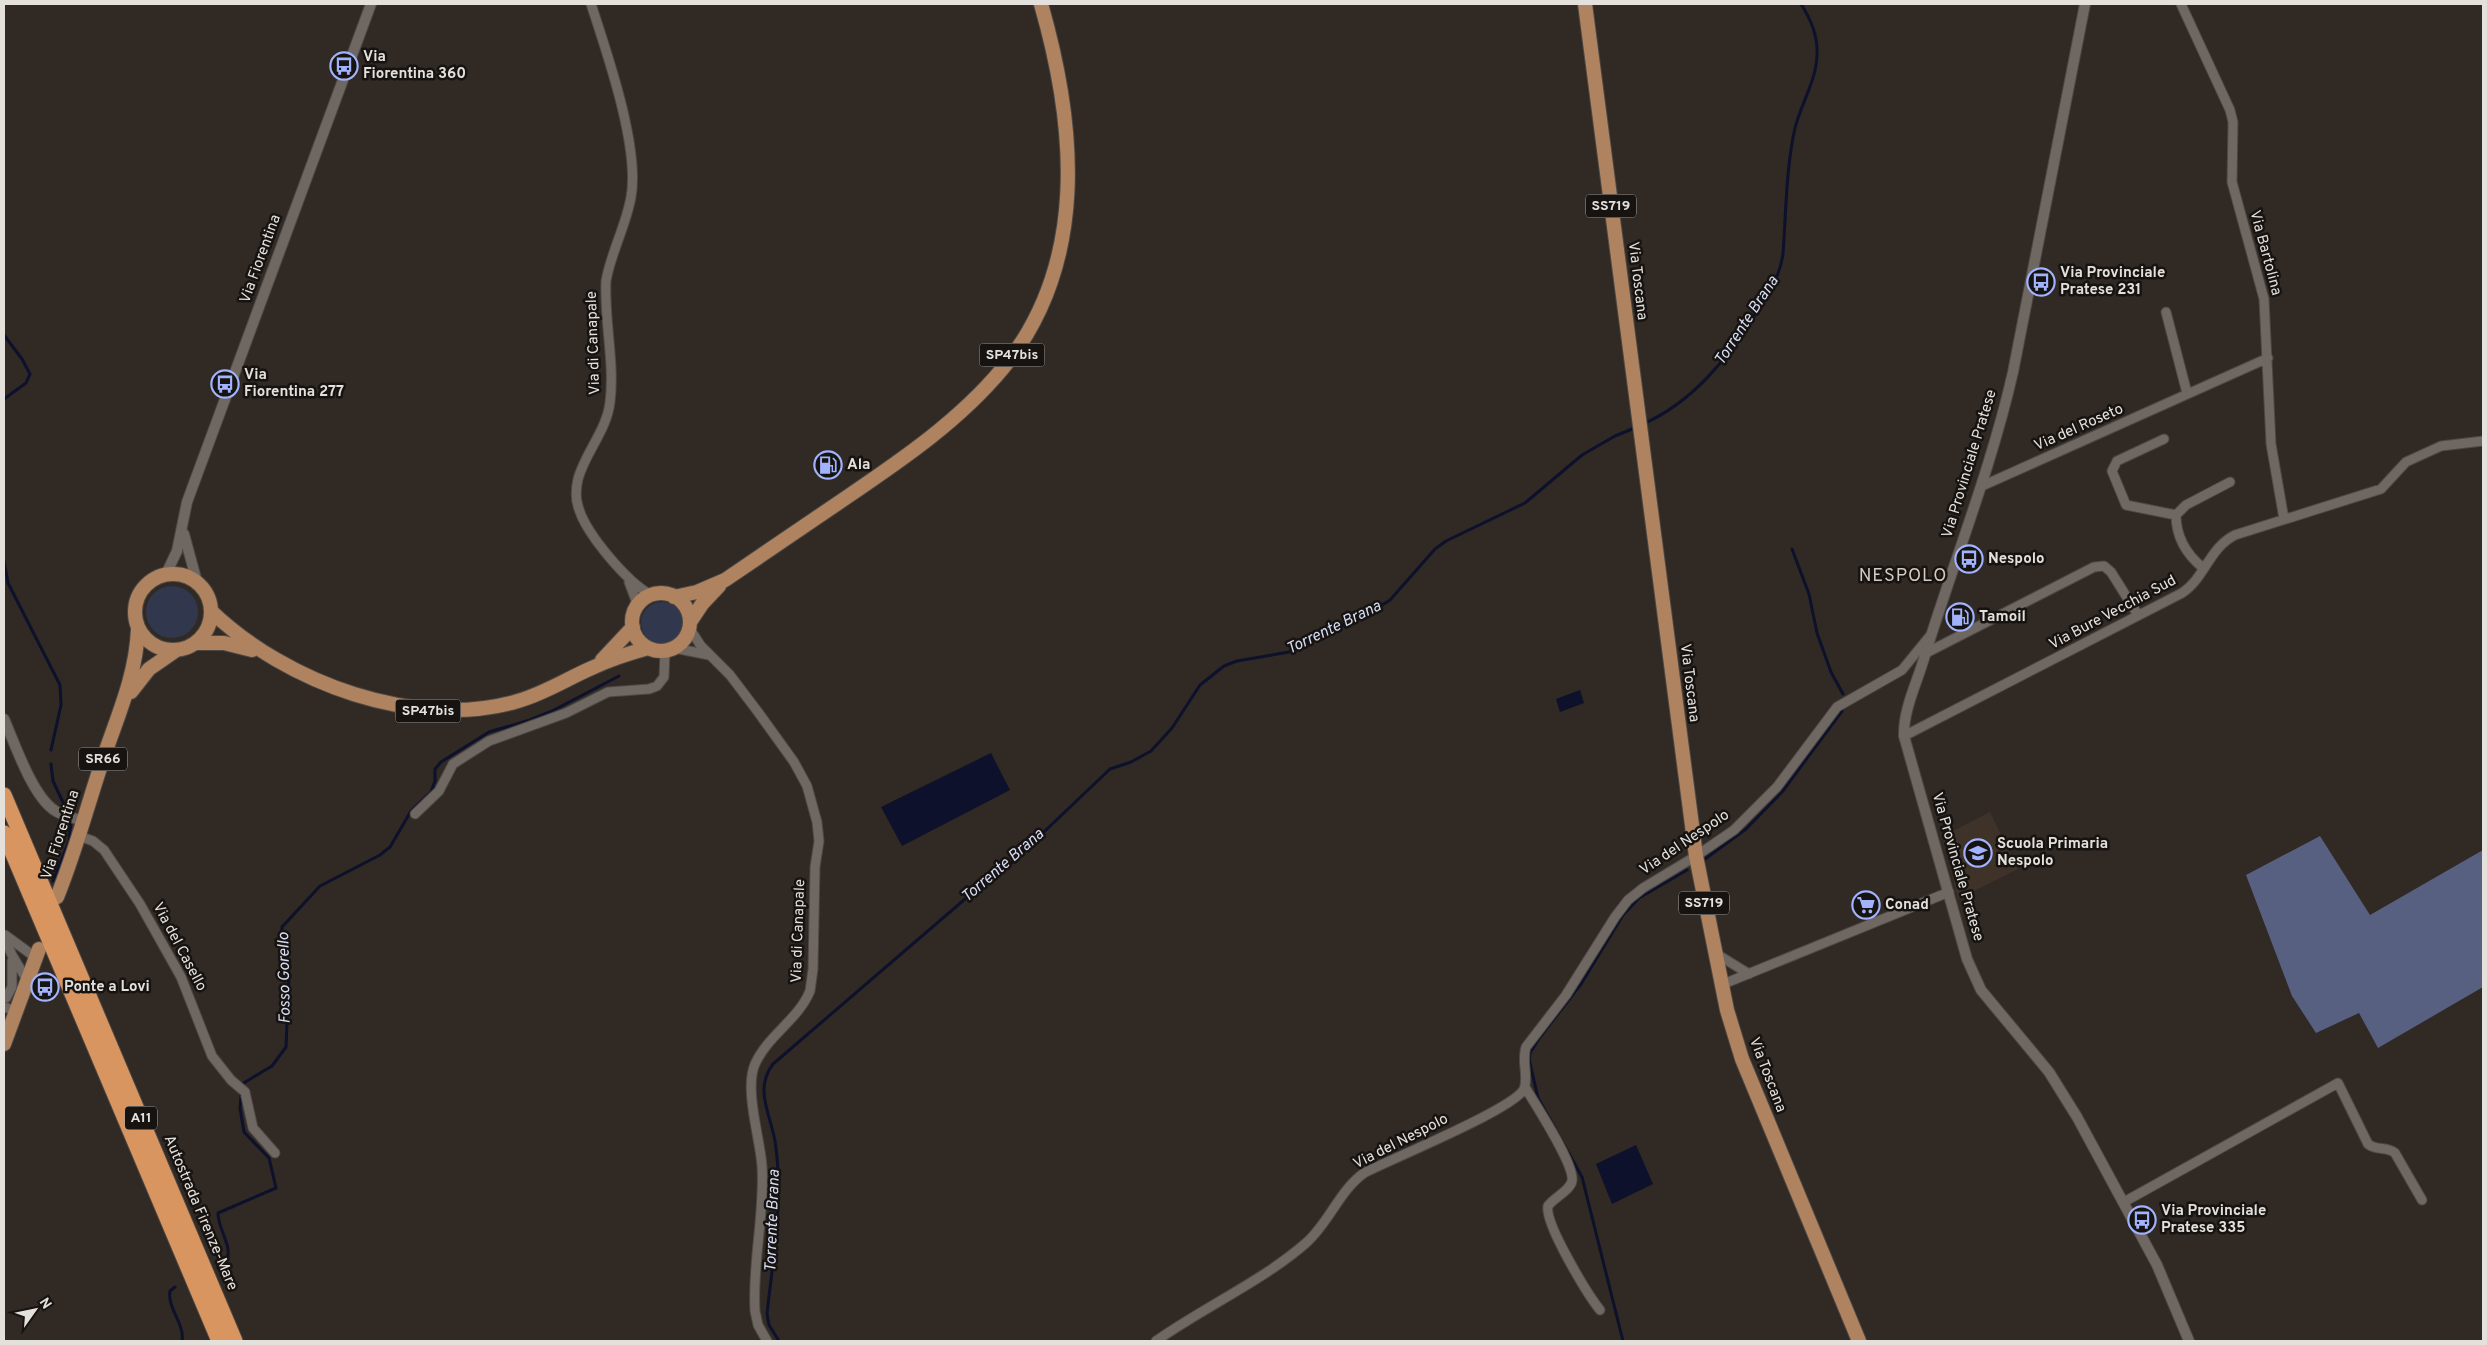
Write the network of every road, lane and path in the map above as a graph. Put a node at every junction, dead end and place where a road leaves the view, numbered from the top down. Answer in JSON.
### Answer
{"nodes":[{"id":1,"x":370,"y":4,"type":"edge"},
{"id":2,"x":591,"y":4,"type":"edge"},
{"id":3,"x":1041,"y":4,"type":"edge"},
{"id":4,"x":1585,"y":4,"type":"edge"},
{"id":5,"x":2085,"y":4,"type":"edge"},
{"id":6,"x":2181,"y":4,"type":"edge"},
{"id":7,"x":2166,"y":312,"type":"dead end"},
{"id":8,"x":2268,"y":358,"type":"junction"},
{"id":9,"x":2186,"y":393,"type":"junction"},
{"id":10,"x":2164,"y":439,"type":"dead end"},
{"id":11,"x":2483,"y":441,"type":"edge"},
{"id":12,"x":2230,"y":482,"type":"dead end"},
{"id":13,"x":1982,"y":486,"type":"junction"},
{"id":14,"x":2176,"y":515,"type":"junction"},
{"id":15,"x":2284,"y":519,"type":"junction"},
{"id":16,"x":182,"y":525,"type":"junction"},
{"id":17,"x":2203,"y":568,"type":"junction"},
{"id":18,"x":166,"y":574,"type":"junction"},
{"id":19,"x":628,"y":579,"type":"junction"},
{"id":20,"x":725,"y":580,"type":"junction"},
{"id":21,"x":197,"y":582,"type":"junction"},
{"id":22,"x":652,"y":596,"type":"junction"},
{"id":23,"x":674,"y":597,"type":"junction"},
{"id":24,"x":638,"y":606,"type":"junction"},
{"id":25,"x":211,"y":612,"type":"junction"},
{"id":26,"x":2138,"y":615,"type":"junction"},
{"id":27,"x":690,"y":626,"type":"junction"},
{"id":28,"x":633,"y":627,"type":"junction"},
{"id":29,"x":138,"y":629,"type":"junction"},
{"id":30,"x":1931,"y":635,"type":"junction"},
{"id":31,"x":196,"y":643,"type":"junction"},
{"id":32,"x":648,"y":648,"type":"junction"},
{"id":33,"x":670,"y":650,"type":"junction"},
{"id":34,"x":175,"y":651,"type":"junction"},
{"id":35,"x":1926,"y":653,"type":"junction"},
{"id":36,"x":265,"y":654,"type":"junction"},
{"id":37,"x":709,"y":655,"type":"junction"},
{"id":38,"x":594,"y":667,"type":"junction"},
{"id":39,"x":126,"y":698,"type":"junction"},
{"id":40,"x":4,"y":719,"type":"edge"},
{"id":41,"x":1904,"y":736,"type":"junction"},
{"id":42,"x":4,"y":795,"type":"edge"},
{"id":43,"x":415,"y":814,"type":"dead end"},
{"id":44,"x":84,"y":820,"type":"junction"},
{"id":45,"x":4,"y":833,"type":"edge"},
{"id":46,"x":79,"y":836,"type":"junction"},
{"id":47,"x":1696,"y":856,"type":"junction"},
{"id":48,"x":1949,"y":892,"type":"junction"},
{"id":49,"x":57,"y":897,"type":"dead end"},
{"id":50,"x":4,"y":935,"type":"edge"},
{"id":51,"x":37,"y":953,"type":"joint"},
{"id":52,"x":1714,"y":953,"type":"junction"},
{"id":53,"x":12,"y":956,"type":"junction"},
{"id":54,"x":1749,"y":974,"type":"junction"},
{"id":55,"x":25,"y":984,"type":"junction"},
{"id":56,"x":1721,"y":985,"type":"junction"},
{"id":57,"x":5,"y":998,"type":"edge"},
{"id":58,"x":10,"y":1009,"type":"edge"},
{"id":59,"x":4,"y":1044,"type":"edge"},
{"id":60,"x":1525,"y":1087,"type":"junction"},
{"id":61,"x":275,"y":1153,"type":"dead end"},
{"id":62,"x":2422,"y":1200,"type":"dead end"},
{"id":63,"x":2124,"y":1202,"type":"junction"},
{"id":64,"x":1600,"y":1310,"type":"dead end"},
{"id":65,"x":219,"y":1341,"type":"edge"},
{"id":66,"x":235,"y":1341,"type":"edge"},
{"id":67,"x":767,"y":1341,"type":"edge"},
{"id":68,"x":1156,"y":1341,"type":"edge"},
{"id":69,"x":1859,"y":1341,"type":"edge"},
{"id":70,"x":2189,"y":1341,"type":"edge"}],
"edges":[{"from":1,"to":16,"type":"street","name":"Via Fiorentina"},
{"from":2,"to":19,"type":"street","name":"Via di Canapale"},
{"from":3,"to":20,"type":"main road","number":"SP47bis"},
{"from":4,"to":47,"type":"main road","name":"Via Toscana","number":"SS719"},
{"from":5,"to":13,"type":"street","name":"Via Provinciale Pratese"},
{"from":6,"to":8,"type":"street","name":"Via Bartolina"},
{"from":7,"to":9,"type":"street"},
{"from":8,"to":9,"type":"street","name":"Via del Roseto"},
{"from":8,"to":15,"type":"street","name":"Via Bartolina"},
{"from":9,"to":13,"type":"street","name":"Via del Roseto"},
{"from":10,"to":14,"type":"street"},
{"from":11,"to":15,"type":"street","name":"Via Bure Vecchia Sud"},
{"from":12,"to":14,"type":"street"},
{"from":13,"to":30,"type":"street","name":"Via Provinciale Pratese"},
{"from":14,"to":17,"type":"street"},
{"from":15,"to":17,"type":"street","name":"Via Bure Vecchia Sud"},
{"from":16,"to":18,"type":"street","name":"Via Fiorentina"},
{"from":16,"to":21,"type":"street","name":"Via Fiorentina"},
{"from":17,"to":26,"type":"street","name":"Via Bure Vecchia Sud"},
{"from":18,"to":21,"type":"main road"},
{"from":18,"to":29,"type":"main road"},
{"from":19,"to":22,"type":"street","name":"Via di Canapale"},
{"from":19,"to":24,"type":"street"},
{"from":20,"to":23,"type":"main road","number":"SP47bis"},
{"from":20,"to":27,"type":"main road","number":"SP47bis"},
{"from":21,"to":25,"type":"main road"},
{"from":22,"to":23,"type":"main road","number":"SP47bis"},
{"from":22,"to":24,"type":"main road"},
{"from":23,"to":27,"type":"main road"},
{"from":24,"to":28,"type":"main road","number":"SP47bis"},
{"from":25,"to":31,"type":"main road"},
{"from":25,"to":36,"type":"main road","number":"SP47bis"},
{"from":26,"to":35,"type":"street"},
{"from":26,"to":41,"type":"street","name":"Via Bure Vecchia Sud"},
{"from":27,"to":33,"type":"main road","number":"SP47bis"},
{"from":27,"to":37,"type":"street","name":"Via di Canapale"},
{"from":28,"to":32,"type":"main road"},
{"from":28,"to":38,"type":"main road","number":"SP47bis"},
{"from":29,"to":34,"type":"main road"},
{"from":29,"to":39,"type":"main road","name":"Via Fiorentina","number":"SR66"},
{"from":30,"to":35,"type":"street","name":"Via Provinciale Pratese"},
{"from":30,"to":47,"type":"street","name":"Via del Nespolo"},
{"from":31,"to":34,"type":"main road"},
{"from":31,"to":36,"type":"main road","number":"SP47bis"},
{"from":32,"to":33,"type":"main road","number":"SP47bis"},
{"from":32,"to":38,"type":"main road","number":"SP47bis"},
{"from":33,"to":37,"type":"street"},
{"from":33,"to":43,"type":"street"},
{"from":34,"to":39,"type":"main road","name":"Via Fiorentina","number":"SR66"},
{"from":35,"to":41,"type":"street","name":"Via Provinciale Pratese"},
{"from":36,"to":38,"type":"main road","number":"SP47bis"},
{"from":37,"to":67,"type":"street","name":"Via di Canapale"},
{"from":39,"to":44,"type":"main road","name":"Via Fiorentina","number":"SR66"},
{"from":40,"to":44,"type":"street"},
{"from":41,"to":48,"type":"street","name":"Via Provinciale Pratese"},
{"from":42,"to":66,"type":"highway","name":"Autostrada Firenze-Mare","number":"A11"},
{"from":44,"to":46,"type":"main road","name":"Via Fiorentina","number":"SR66"},
{"from":45,"to":65,"type":"highway","number":"A11"},
{"from":46,"to":49,"type":"main road","name":"Via Fiorentina","number":"SR66"},
{"from":46,"to":61,"type":"street","name":"Via del Casello"},
{"from":47,"to":52,"type":"main road","name":"Via Toscana","number":"SS719"},
{"from":47,"to":60,"type":"street","name":"Via del Nespolo"},
{"from":48,"to":54,"type":"street"},
{"from":48,"to":63,"type":"street","name":"Via Provinciale Pratese"},
{"from":50,"to":51,"type":"street"},
{"from":50,"to":53,"type":"street"},
{"from":51,"to":55,"type":"main road"},
{"from":52,"to":54,"type":"street"},
{"from":52,"to":56,"type":"main road","name":"Via Toscana","number":"SS719"},
{"from":53,"to":55,"type":"street"},
{"from":53,"to":57,"type":"street"},
{"from":54,"to":56,"type":"street"},
{"from":55,"to":57,"type":"street"},
{"from":55,"to":58,"type":"main road"},
{"from":56,"to":69,"type":"main road","name":"Via Toscana","number":"SS719"},
{"from":58,"to":59,"type":"main road"},
{"from":60,"to":64,"type":"street","name":"Via del Nespolo"},
{"from":60,"to":68,"type":"street","name":"Via del Nespolo"},
{"from":62,"to":63,"type":"street"},
{"from":63,"to":70,"type":"street","name":"Via Provinciale Pratese"}]}
